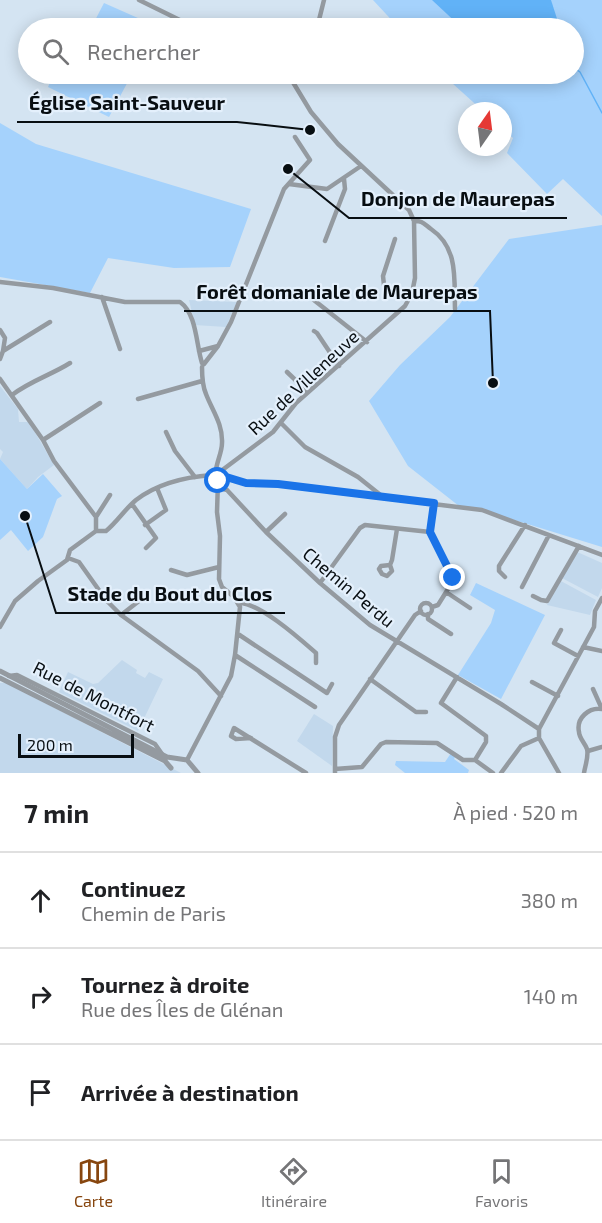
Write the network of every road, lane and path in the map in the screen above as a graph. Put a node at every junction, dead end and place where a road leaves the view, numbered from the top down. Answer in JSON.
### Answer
{"nodes":[{"id":1,"x":139,"y":0,"type":"edge"},
{"id":2,"x":324,"y":0,"type":"edge"},
{"id":3,"x":175,"y":18,"type":"edge"},
{"id":4,"x":320,"y":18,"type":"edge"},
{"id":5,"x":294,"y":84,"type":"edge"},
{"id":6,"x":295,"y":137,"type":"dead end"},
{"id":7,"x":361,"y":166,"type":"junction"},
{"id":8,"x":344,"y":179,"type":"junction"},
{"id":9,"x":289,"y":184,"type":"junction"},
{"id":10,"x":414,"y":221,"type":"junction"},
{"id":11,"x":395,"y":239,"type":"dead end"},
{"id":12,"x":325,"y":241,"type":"dead end"},
{"id":13,"x":0,"y":282,"type":"edge"},
{"id":14,"x":102,"y":297,"type":"junction"},
{"id":15,"x":310,"y":297,"type":"dead end"},
{"id":16,"x":410,"y":299,"type":"junction"},
{"id":17,"x":455,"y":309,"type":"dead end"},
{"id":18,"x":50,"y":322,"type":"dead end"},
{"id":19,"x":0,"y":330,"type":"edge"},
{"id":20,"x":314,"y":331,"type":"dead end"},
{"id":21,"x":367,"y":342,"type":"junction"},
{"id":22,"x":218,"y":346,"type":"junction"},
{"id":23,"x":120,"y":349,"type":"dead end"},
{"id":24,"x":3,"y":351,"type":"junction"},
{"id":25,"x":199,"y":351,"type":"junction"},
{"id":26,"x":0,"y":358,"type":"edge"},
{"id":27,"x":70,"y":363,"type":"dead end"},
{"id":28,"x":202,"y":365,"type":"junction"},
{"id":29,"x":339,"y":366,"type":"junction"},
{"id":30,"x":287,"y":372,"type":"dead end"},
{"id":31,"x":0,"y":379,"type":"edge"},
{"id":32,"x":202,"y":381,"type":"junction"},
{"id":33,"x":308,"y":392,"type":"junction"},
{"id":34,"x":12,"y":395,"type":"junction"},
{"id":35,"x":138,"y":399,"type":"dead end"},
{"id":36,"x":99,"y":403,"type":"dead end"},
{"id":37,"x":281,"y":423,"type":"junction"},
{"id":38,"x":166,"y":432,"type":"dead end"},
{"id":39,"x":43,"y":440,"type":"junction"},
{"id":40,"x":220,"y":472,"type":"junction"},
{"id":41,"x":212,"y":475,"type":"junction"},
{"id":42,"x":195,"y":477,"type":"junction"},
{"id":43,"x":218,"y":481,"type":"junction"},
{"id":44,"x":217,"y":487,"type":"junction"},
{"id":45,"x":157,"y":488,"type":"junction"},
{"id":46,"x":110,"y":495,"type":"dead end"},
{"id":47,"x":383,"y":497,"type":"junction"},
{"id":48,"x":434,"y":503,"type":"junction"},
{"id":49,"x":132,"y":504,"type":"junction"},
{"id":50,"x":285,"y":514,"type":"dead end"},
{"id":51,"x":96,"y":516,"type":"junction"},
{"id":52,"x":145,"y":525,"type":"junction"},
{"id":53,"x":525,"y":525,"type":"junction"},
{"id":54,"x":397,"y":529,"type":"junction"},
{"id":55,"x":96,"y":531,"type":"junction"},
{"id":56,"x":266,"y":532,"type":"junction"},
{"id":57,"x":430,"y":532,"type":"junction"},
{"id":58,"x":549,"y":535,"type":"junction"},
{"id":59,"x":579,"y":546,"type":"junction"},
{"id":60,"x":146,"y":548,"type":"dead end"},
{"id":61,"x":602,"y":555,"type":"edge"},
{"id":62,"x":68,"y":558,"type":"junction"},
{"id":63,"x":390,"y":565,"type":"dead end"},
{"id":64,"x":219,"y":567,"type":"junction"},
{"id":65,"x":171,"y":570,"type":"dead end"},
{"id":66,"x":505,"y":577,"type":"dead end"},
{"id":67,"x":320,"y":584,"type":"junction"},
{"id":68,"x":522,"y":587,"type":"dead end"},
{"id":69,"x":446,"y":592,"type":"junction"},
{"id":70,"x":148,"y":594,"type":"dead end"},
{"id":71,"x":533,"y":596,"type":"dead end"},
{"id":72,"x":602,"y":598,"type":"edge"},
{"id":73,"x":239,"y":603,"type":"junction"},
{"id":74,"x":432,"y":607,"type":"junction"},
{"id":75,"x":470,"y":608,"type":"dead end"},
{"id":76,"x":421,"y":611,"type":"junction"},
{"id":77,"x":428,"y":614,"type":"junction"},
{"id":78,"x":121,"y":615,"type":"junction"},
{"id":79,"x":0,"y":627,"type":"edge"},
{"id":80,"x":561,"y":630,"type":"dead end"},
{"id":81,"x":238,"y":634,"type":"junction"},
{"id":82,"x":451,"y":634,"type":"dead end"},
{"id":83,"x":396,"y":642,"type":"junction"},
{"id":84,"x":583,"y":647,"type":"junction"},
{"id":85,"x":602,"y":651,"type":"edge"},
{"id":86,"x":236,"y":655,"type":"junction"},
{"id":87,"x":579,"y":656,"type":"junction"},
{"id":88,"x":316,"y":663,"type":"dead end"},
{"id":89,"x":0,"y":671,"type":"edge"},
{"id":90,"x":457,"y":677,"type":"junction"},
{"id":91,"x":0,"y":678,"type":"edge"},
{"id":92,"x":370,"y":680,"type":"junction"},
{"id":93,"x":532,"y":682,"type":"dead end"},
{"id":94,"x":332,"y":684,"type":"dead end"},
{"id":95,"x":593,"y":688,"type":"dead end"},
{"id":96,"x":221,"y":696,"type":"junction"},
{"id":97,"x":558,"y":696,"type":"junction"},
{"id":98,"x":315,"y":707,"type":"dead end"},
{"id":99,"x":602,"y":709,"type":"edge"},
{"id":100,"x":426,"y":712,"type":"dead end"},
{"id":101,"x":539,"y":729,"type":"junction"},
{"id":102,"x":251,"y":738,"type":"dead end"},
{"id":103,"x":539,"y":738,"type":"junction"},
{"id":104,"x":602,"y":747,"type":"edge"},
{"id":105,"x":588,"y":751,"type":"junction"},
{"id":106,"x":177,"y":760,"type":"junction"},
{"id":107,"x":188,"y":760,"type":"junction"},
{"id":108,"x":475,"y":760,"type":"junction"},
{"id":109,"x":362,"y":767,"type":"junction"},
{"id":110,"x":171,"y":770,"type":"edge"},
{"id":111,"x":192,"y":770,"type":"edge"},
{"id":112,"x":335,"y":771,"type":"edge"},
{"id":113,"x":367,"y":772,"type":"edge"},
{"id":114,"x":198,"y":773,"type":"edge"},
{"id":115,"x":306,"y":773,"type":"edge"},
{"id":116,"x":493,"y":773,"type":"edge"},
{"id":117,"x":501,"y":773,"type":"edge"},
{"id":118,"x":559,"y":773,"type":"edge"},
{"id":119,"x":584,"y":773,"type":"edge"}],
"edges":[{"from":1,"to":3,"type":"street"},
{"from":2,"to":4,"type":"street"},
{"from":5,"to":7,"type":"street"},
{"from":6,"to":9,"type":"street"},
{"from":7,"to":8,"type":"street"},
{"from":7,"to":10,"type":"street"},
{"from":8,"to":9,"type":"street"},
{"from":8,"to":12,"type":"street"},
{"from":9,"to":22,"type":"street"},
{"from":10,"to":16,"type":"street"},
{"from":10,"to":17,"type":"street"},
{"from":11,"to":16,"type":"street"},
{"from":13,"to":14,"type":"street"},
{"from":14,"to":23,"type":"street"},
{"from":14,"to":25,"type":"street"},
{"from":15,"to":21,"type":"street"},
{"from":16,"to":21,"type":"street","name":"Rue de Villeneuve"},
{"from":18,"to":24,"type":"street"},
{"from":19,"to":24,"type":"street"},
{"from":20,"to":29,"type":"street"},
{"from":21,"to":29,"type":"street","name":"Rue de Villeneuve"},
{"from":22,"to":25,"type":"street"},
{"from":22,"to":28,"type":"street"},
{"from":24,"to":26,"type":"street"},
{"from":25,"to":28,"type":"street"},
{"from":27,"to":34,"type":"street"},
{"from":28,"to":32,"type":"street"},
{"from":29,"to":33,"type":"street","name":"Rue de Villeneuve"},
{"from":30,"to":33,"type":"street"},
{"from":31,"to":34,"type":"street"},
{"from":32,"to":35,"type":"street"},
{"from":32,"to":40,"type":"street"},
{"from":33,"to":37,"type":"street","name":"Rue de Villeneuve"},
{"from":34,"to":39,"type":"street"},
{"from":36,"to":39,"type":"street"},
{"from":37,"to":40,"type":"street","name":"Rue de Villeneuve"},
{"from":37,"to":47,"type":"street"},
{"from":38,"to":42,"type":"street"},
{"from":39,"to":51,"type":"street"},
{"from":40,"to":41,"type":"street"},
{"from":40,"to":43,"type":"street"},
{"from":40,"to":47,"type":"street"},
{"from":41,"to":42,"type":"street"},
{"from":41,"to":43,"type":"street"},
{"from":42,"to":45,"type":"street"},
{"from":43,"to":44,"type":"street"},
{"from":44,"to":56,"type":"street","name":"Chemin Perdu"},
{"from":44,"to":64,"type":"street"},
{"from":45,"to":49,"type":"street"},
{"from":45,"to":52,"type":"street"},
{"from":46,"to":51,"type":"street"},
{"from":47,"to":48,"type":"street"},
{"from":48,"to":53,"type":"street"},
{"from":48,"to":57,"type":"street"},
{"from":49,"to":52,"type":"street"},
{"from":49,"to":55,"type":"street"},
{"from":50,"to":56,"type":"street"},
{"from":51,"to":55,"type":"street"},
{"from":52,"to":60,"type":"street"},
{"from":53,"to":58,"type":"street"},
{"from":53,"to":66,"type":"street"},
{"from":54,"to":57,"type":"street"},
{"from":54,"to":63,"type":"street"},
{"from":54,"to":67,"type":"street"},
{"from":55,"to":62,"type":"street"},
{"from":56,"to":67,"type":"street","name":"Chemin Perdu"},
{"from":57,"to":69,"type":"street"},
{"from":58,"to":59,"type":"street"},
{"from":58,"to":68,"type":"street"},
{"from":59,"to":61,"type":"street"},
{"from":59,"to":71,"type":"street"},
{"from":62,"to":78,"type":"street"},
{"from":62,"to":79,"type":"street"},
{"from":64,"to":65,"type":"street"},
{"from":64,"to":73,"type":"street"},
{"from":67,"to":83,"type":"street","name":"Chemin Perdu"},
{"from":69,"to":74,"type":"street"},
{"from":69,"to":75,"type":"street"},
{"from":70,"to":78,"type":"street"},
{"from":72,"to":84,"type":"street"},
{"from":73,"to":81,"type":"street"},
{"from":73,"to":88,"type":"street"},
{"from":74,"to":76,"type":"street"},
{"from":74,"to":77,"type":"street"},
{"from":76,"to":77,"type":"street"},
{"from":76,"to":83,"type":"street"},
{"from":77,"to":82,"type":"street"},
{"from":78,"to":96,"type":"street"},
{"from":80,"to":87,"type":"street"},
{"from":81,"to":86,"type":"street"},
{"from":81,"to":94,"type":"street"},
{"from":83,"to":90,"type":"street","name":"Chemin Perdu"},
{"from":83,"to":92,"type":"street"},
{"from":84,"to":85,"type":"street"},
{"from":84,"to":87,"type":"street"},
{"from":86,"to":96,"type":"street"},
{"from":86,"to":98,"type":"street"},
{"from":87,"to":97,"type":"street"},
{"from":89,"to":106,"type":"street","name":"Rue de Montfort"},
{"from":90,"to":101,"type":"street","name":"Chemin Perdu"},
{"from":90,"to":108,"type":"street"},
{"from":91,"to":110,"type":"street","name":"Rue de Montfort"},
{"from":92,"to":100,"type":"street"},
{"from":92,"to":112,"type":"street"},
{"from":93,"to":97,"type":"street"},
{"from":95,"to":99,"type":"street"},
{"from":96,"to":107,"type":"street"},
{"from":97,"to":101,"type":"street"},
{"from":99,"to":105,"type":"street"},
{"from":101,"to":103,"type":"street"},
{"from":102,"to":115,"type":"street"},
{"from":103,"to":117,"type":"street"},
{"from":103,"to":118,"type":"street"},
{"from":104,"to":105,"type":"street"},
{"from":105,"to":119,"type":"street"},
{"from":106,"to":107,"type":"street"},
{"from":106,"to":110,"type":"street"},
{"from":107,"to":111,"type":"street"},
{"from":108,"to":109,"type":"street"},
{"from":108,"to":116,"type":"street"},
{"from":109,"to":112,"type":"street"},
{"from":109,"to":113,"type":"street"},
{"from":111,"to":114,"type":"street"}]}
